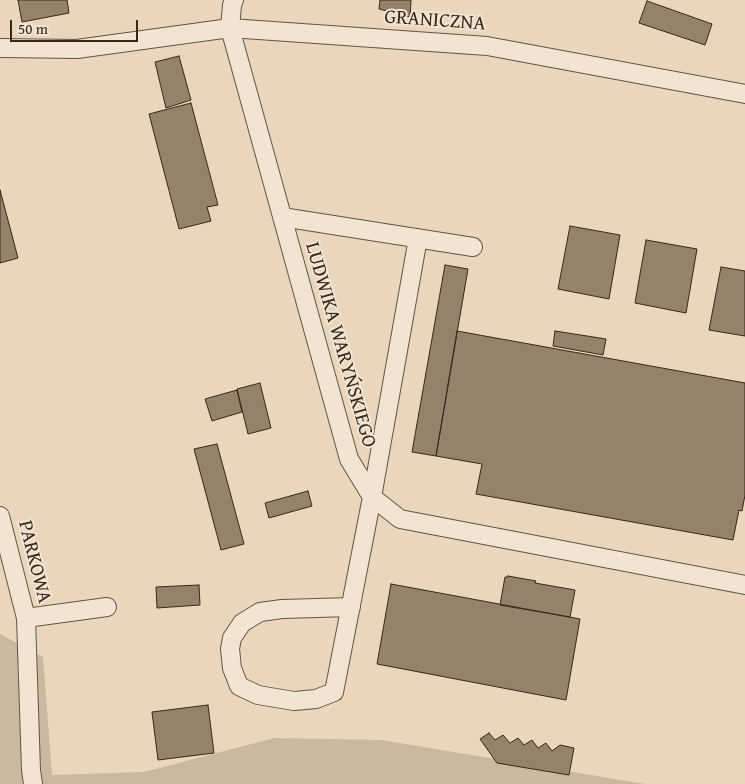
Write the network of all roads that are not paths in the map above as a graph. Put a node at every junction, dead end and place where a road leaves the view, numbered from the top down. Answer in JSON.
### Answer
{"nodes":[{"id":1,"x":234,"y":0,"type":"edge"},
{"id":2,"x":230,"y":28,"type":"junction"},
{"id":3,"x":0,"y":48,"type":"edge"},
{"id":4,"x":745,"y":94,"type":"edge"},
{"id":5,"x":282,"y":217,"type":"junction"},
{"id":6,"x":418,"y":238,"type":"junction"},
{"id":7,"x":473,"y":247,"type":"dead end"},
{"id":8,"x":372,"y":497,"type":"junction"},
{"id":9,"x":0,"y":516,"type":"edge"},
{"id":10,"x":2,"y":537,"type":"edge"},
{"id":11,"x":745,"y":585,"type":"edge"},
{"id":12,"x":107,"y":607,"type":"dead end"},
{"id":13,"x":351,"y":607,"type":"junction"},
{"id":14,"x":26,"y":618,"type":"junction"},
{"id":15,"x":33,"y":784,"type":"edge"}],
"edges":[{"from":1,"to":2,"type":"street","name":"LUDWIKA WARYŃSKIEGO"},
{"from":2,"to":3,"type":"street","name":"GRANICZNA"},
{"from":2,"to":4,"type":"street","name":"GRANICZNA"},
{"from":2,"to":5,"type":"street","name":"LUDWIKA WARYŃSKIEGO"},
{"from":5,"to":6,"type":"street"},
{"from":5,"to":8,"type":"street","name":"LUDWIKA WARYŃSKIEGO"},
{"from":6,"to":7,"type":"street"},
{"from":6,"to":8,"type":"street"},
{"from":8,"to":11,"type":"street","name":"LUDWIKA WARYŃSKIEGO"},
{"from":8,"to":13,"type":"street"},
{"from":9,"to":10,"type":"street","name":"PARKOWA"},
{"from":10,"to":14,"type":"street","name":"PARKOWA"},
{"from":12,"to":14,"type":"street"},
{"from":13,"to":13,"type":"street"},
{"from":14,"to":15,"type":"street","name":"PARKOWA"}]}
